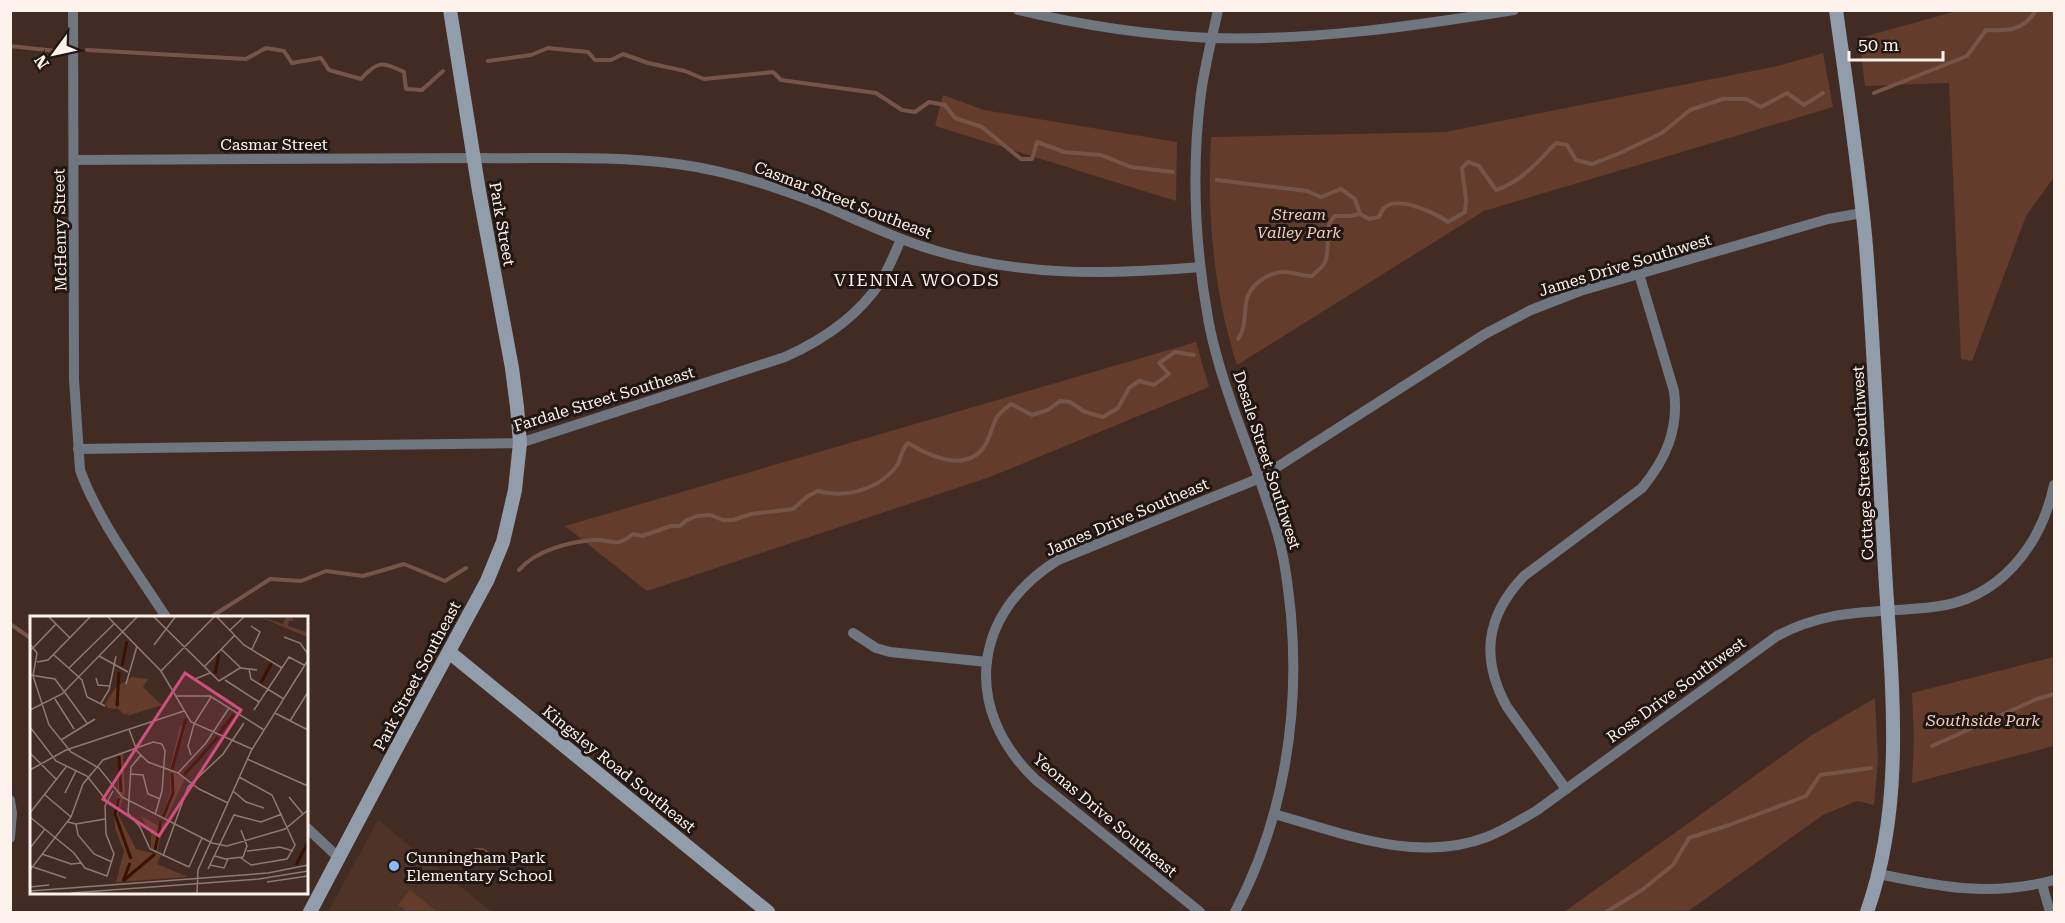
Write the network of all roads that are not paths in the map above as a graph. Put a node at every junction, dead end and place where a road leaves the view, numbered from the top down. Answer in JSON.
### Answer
{"nodes":[{"id":1,"x":73,"y":10,"type":"edge"},
{"id":2,"x":450,"y":10,"type":"edge"},
{"id":3,"x":1018,"y":10,"type":"edge"},
{"id":4,"x":1218,"y":10,"type":"edge"},
{"id":5,"x":1514,"y":10,"type":"edge"},
{"id":6,"x":1836,"y":10,"type":"edge"},
{"id":7,"x":1212,"y":38,"type":"junction"},
{"id":8,"x":474,"y":158,"type":"junction"},
{"id":9,"x":74,"y":160,"type":"junction"},
{"id":10,"x":1862,"y":213,"type":"junction"},
{"id":11,"x":901,"y":239,"type":"junction"},
{"id":12,"x":1200,"y":267,"type":"junction"},
{"id":13,"x":1640,"y":274,"type":"junction"},
{"id":14,"x":520,"y":443,"type":"junction"},
{"id":15,"x":78,"y":449,"type":"junction"},
{"id":16,"x":1260,"y":478,"type":"junction"},
{"id":17,"x":2055,"y":485,"type":"edge"},
{"id":18,"x":1887,"y":610,"type":"junction"},
{"id":19,"x":165,"y":616,"type":"edge"},
{"id":20,"x":853,"y":633,"type":"dead end"},
{"id":21,"x":448,"y":652,"type":"junction"},
{"id":22,"x":987,"y":662,"type":"junction"},
{"id":23,"x":1566,"y":789,"type":"junction"},
{"id":24,"x":10,"y":800,"type":"edge"},
{"id":25,"x":1274,"y":814,"type":"junction"},
{"id":26,"x":308,"y":829,"type":"edge"},
{"id":27,"x":10,"y":838,"type":"edge"},
{"id":28,"x":339,"y":858,"type":"junction"},
{"id":29,"x":1879,"y":874,"type":"junction"},
{"id":30,"x":2055,"y":880,"type":"edge"},
{"id":31,"x":2042,"y":884,"type":"junction"},
{"id":32,"x":310,"y":912,"type":"edge"},
{"id":33,"x":768,"y":912,"type":"edge"},
{"id":34,"x":1200,"y":912,"type":"edge"},
{"id":35,"x":1235,"y":912,"type":"edge"},
{"id":36,"x":1867,"y":912,"type":"edge"},
{"id":37,"x":2050,"y":912,"type":"edge"}],
"edges":[{"from":1,"to":9,"type":"street","name":"McHenry Street"},
{"from":2,"to":8,"type":"street","name":"Park Street"},
{"from":3,"to":7,"type":"street"},
{"from":4,"to":7,"type":"street","name":"Desale Street Southwest"},
{"from":5,"to":7,"type":"street"},
{"from":6,"to":10,"type":"street","name":"Cottage Street Southwest"},
{"from":7,"to":12,"type":"street","name":"Desale Street Southwest"},
{"from":8,"to":9,"type":"street","name":"Casmar Street"},
{"from":8,"to":11,"type":"street","name":"Casmar Street Southeast"},
{"from":8,"to":14,"type":"street","name":"Park Street"},
{"from":9,"to":15,"type":"street","name":"McHenry Street"},
{"from":10,"to":13,"type":"street","name":"James Drive Southwest"},
{"from":10,"to":18,"type":"street","name":"Cottage Street Southwest"},
{"from":11,"to":12,"type":"street","name":"Casmar Street Southeast"},
{"from":11,"to":14,"type":"street","name":"Fardale Street Southeast"},
{"from":12,"to":16,"type":"street","name":"Desale Street Southwest"},
{"from":13,"to":16,"type":"street","name":"James Drive Southwest"},
{"from":13,"to":23,"type":"street"},
{"from":14,"to":15,"type":"street","name":"Fardale Street Southeast"},
{"from":14,"to":21,"type":"street","name":"Park Street Southeast"},
{"from":15,"to":19,"type":"street","name":"McHenry Street"},
{"from":16,"to":22,"type":"street","name":"James Drive Southeast"},
{"from":16,"to":25,"type":"street","name":"Desale Street Southwest"},
{"from":17,"to":18,"type":"street","name":"Ross Drive Southwest"},
{"from":18,"to":23,"type":"street","name":"Ross Drive Southwest"},
{"from":18,"to":29,"type":"street","name":"Cottage Street Southwest"},
{"from":20,"to":22,"type":"street"},
{"from":21,"to":28,"type":"street","name":"Park Street Southeast"},
{"from":21,"to":33,"type":"street","name":"Kingsley Road Southeast"},
{"from":22,"to":34,"type":"street","name":"Yeonas Drive Southeast"},
{"from":23,"to":25,"type":"street","name":"Ross Drive Southwest"},
{"from":24,"to":27,"type":"street"},
{"from":25,"to":35,"type":"street","name":"Desale Street Southwest"},
{"from":26,"to":28,"type":"street"},
{"from":28,"to":32,"type":"street","name":"Park Street Southeast"},
{"from":29,"to":31,"type":"street"},
{"from":29,"to":36,"type":"street","name":"Cottage Street Southwest"},
{"from":30,"to":31,"type":"street"},
{"from":31,"to":37,"type":"street"}]}
